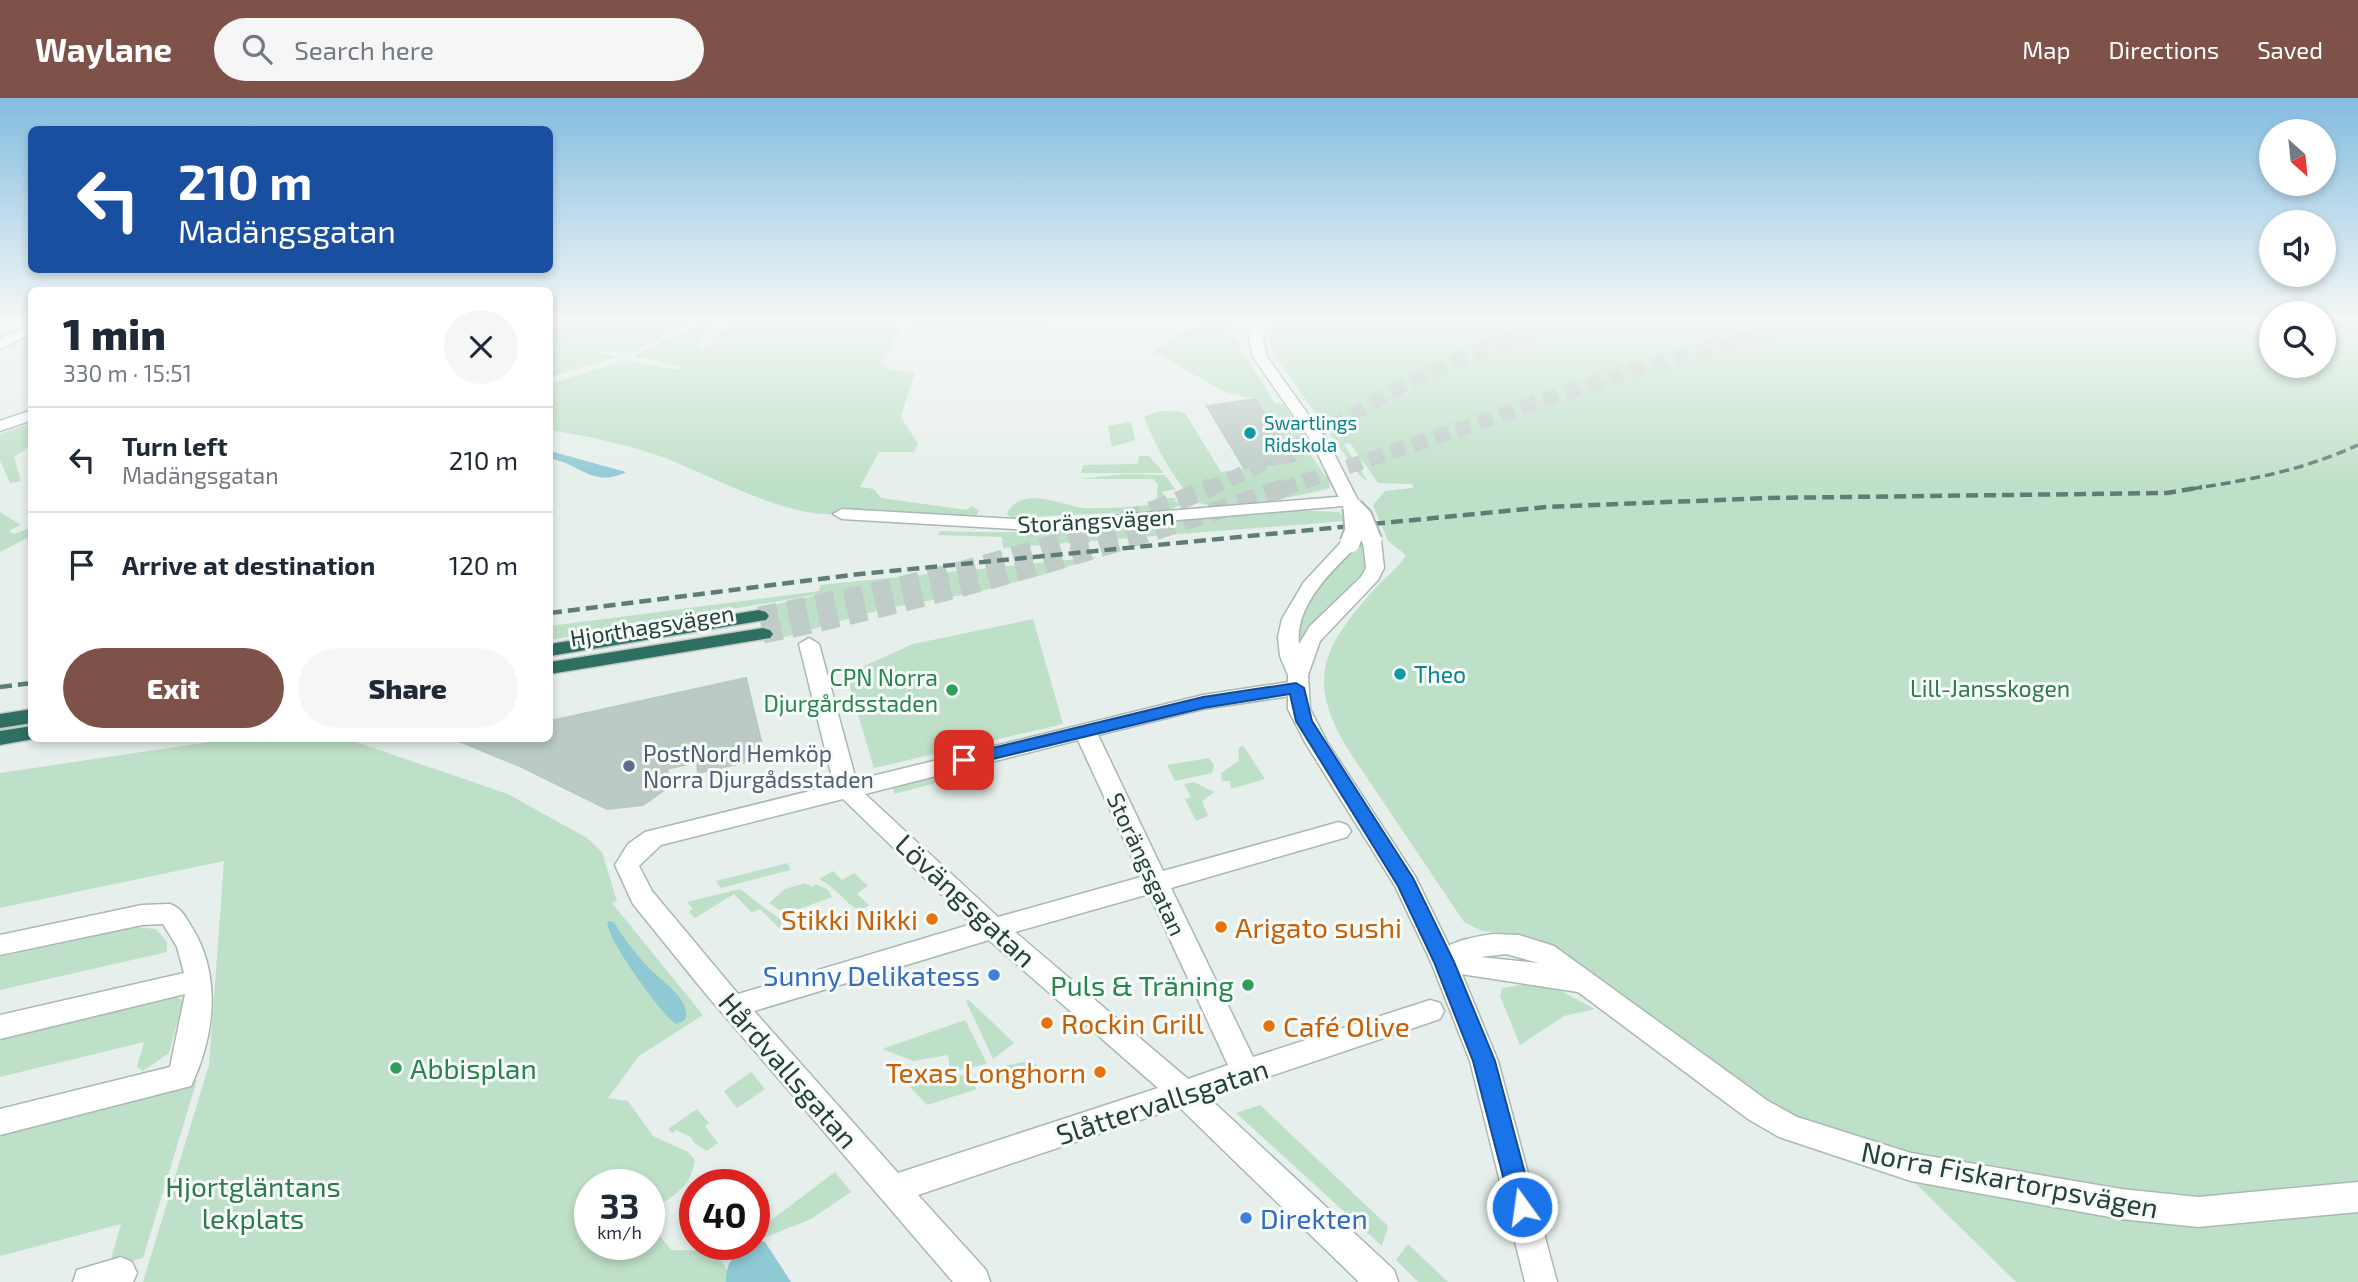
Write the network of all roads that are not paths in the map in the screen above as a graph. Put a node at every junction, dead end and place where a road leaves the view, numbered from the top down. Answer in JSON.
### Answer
{"nodes":[{"id":1,"x":1273,"y":374,"type":"edge"},
{"id":2,"x":28,"y":414,"type":"edge"},
{"id":3,"x":0,"y":424,"type":"edge"},
{"id":4,"x":1352,"y":505,"type":"junction"},
{"id":5,"x":842,"y":514,"type":"dead end"},
{"id":6,"x":809,"y":644,"type":"dead end"},
{"id":7,"x":553,"y":650,"type":"edge"},
{"id":8,"x":553,"y":667,"type":"edge"},
{"id":9,"x":1297,"y":682,"type":"junction"},
{"id":10,"x":28,"y":716,"type":"edge"},
{"id":11,"x":0,"y":720,"type":"edge"},
{"id":12,"x":1085,"y":732,"type":"junction"},
{"id":13,"x":28,"y":734,"type":"edge"},
{"id":14,"x":0,"y":738,"type":"edge"},
{"id":15,"x":847,"y":790,"type":"junction"},
{"id":16,"x":1339,"y":831,"type":"dead end"},
{"id":17,"x":1157,"y":885,"type":"junction"},
{"id":18,"x":993,"y":928,"type":"junction"},
{"id":19,"x":0,"y":945,"type":"edge"},
{"id":20,"x":1444,"y":962,"type":"junction"},
{"id":21,"x":200,"y":980,"type":"junction"},
{"id":22,"x":734,"y":1008,"type":"junction"},
{"id":23,"x":1430,"y":1011,"type":"dead end"},
{"id":24,"x":0,"y":1027,"type":"edge"},
{"id":25,"x":1246,"y":1073,"type":"junction"},
{"id":26,"x":1185,"y":1094,"type":"junction"},
{"id":27,"x":0,"y":1122,"type":"edge"},
{"id":28,"x":893,"y":1189,"type":"junction"},
{"id":29,"x":2358,"y":1197,"type":"edge"},
{"id":30,"x":120,"y":1278,"type":"edge"},
{"id":31,"x":89,"y":1282,"type":"edge"},
{"id":32,"x":974,"y":1282,"type":"edge"},
{"id":33,"x":1382,"y":1282,"type":"edge"},
{"id":34,"x":1541,"y":1282,"type":"edge"}],
"edges":[{"from":1,"to":4,"type":"street"},
{"from":2,"to":3,"type":"street"},
{"from":4,"to":5,"type":"street","name":"Storängsvägen"},
{"from":4,"to":9,"type":"street","bridge":true},
{"from":4,"to":9,"type":"street","bridge":true},
{"from":6,"to":15,"type":"street"},
{"from":7,"to":8,"type":"highway","name":"Hjorthagsvägen"},
{"from":9,"to":12,"type":"street"},
{"from":9,"to":20,"type":"street"},
{"from":10,"to":11,"type":"highway"},
{"from":12,"to":15,"type":"street"},
{"from":12,"to":17,"type":"street","name":"Storängsgatan"},
{"from":13,"to":14,"type":"highway"},
{"from":15,"to":18,"type":"street","name":"Lövängsgatan"},
{"from":15,"to":22,"type":"street","name":"Hårdvallsgatan"},
{"from":16,"to":17,"type":"street"},
{"from":17,"to":18,"type":"street"},
{"from":17,"to":25,"type":"street","name":"Storängsgatan"},
{"from":18,"to":22,"type":"street"},
{"from":18,"to":26,"type":"street","name":"Lövängsgatan"},
{"from":19,"to":21,"type":"street"},
{"from":20,"to":29,"type":"street","name":"Norra Fiskartorpsvägen"},
{"from":20,"to":34,"type":"street"},
{"from":21,"to":24,"type":"street"},
{"from":21,"to":27,"type":"street"},
{"from":22,"to":28,"type":"street","name":"Hårdvallsgatan"},
{"from":23,"to":25,"type":"street","name":"Slåttervallsgatan"},
{"from":25,"to":26,"type":"street","name":"Slåttervallsgatan"},
{"from":26,"to":28,"type":"street","name":"Slåttervallsgatan"},
{"from":26,"to":33,"type":"street","name":"Lövängsgatan"},
{"from":28,"to":32,"type":"street","name":"Hårdvallsgatan"},
{"from":30,"to":31,"type":"street"}]}
